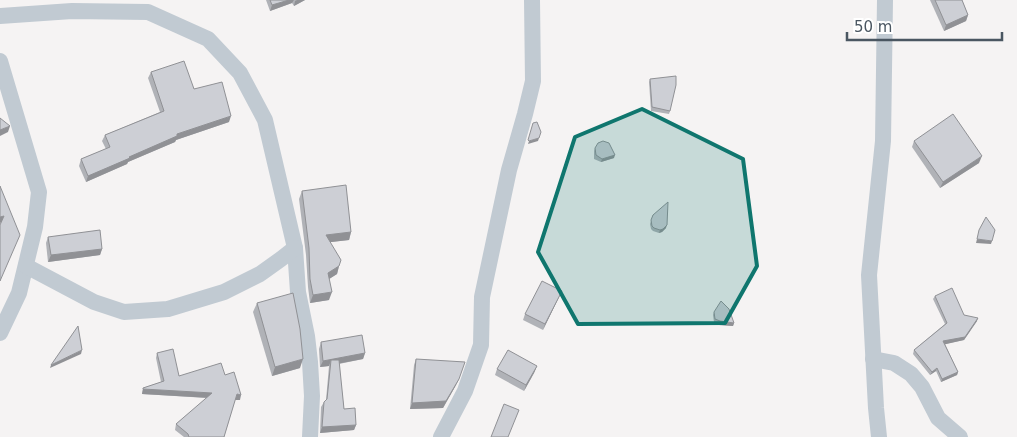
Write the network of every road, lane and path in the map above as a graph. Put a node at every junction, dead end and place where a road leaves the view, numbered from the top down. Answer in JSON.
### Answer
{"nodes":[{"id":1,"x":532,"y":0,"type":"edge"},
{"id":2,"x":885,"y":0,"type":"edge"},
{"id":3,"x":0,"y":16,"type":"edge"},
{"id":4,"x":0,"y":61,"type":"edge"},
{"id":5,"x":295,"y":248,"type":"junction"},
{"id":6,"x":26,"y":266,"type":"junction"},
{"id":7,"x":0,"y":333,"type":"edge"},
{"id":8,"x":873,"y":359,"type":"junction"},
{"id":9,"x":310,"y":437,"type":"edge"},
{"id":10,"x":441,"y":437,"type":"edge"},
{"id":11,"x":879,"y":437,"type":"edge"},
{"id":12,"x":960,"y":437,"type":"edge"}],
"edges":[{"from":1,"to":10,"type":"street"},
{"from":2,"to":8,"type":"street"},
{"from":3,"to":5,"type":"street"},
{"from":4,"to":6,"type":"street"},
{"from":5,"to":6,"type":"street"},
{"from":5,"to":9,"type":"street"},
{"from":6,"to":7,"type":"street"},
{"from":8,"to":11,"type":"street"},
{"from":8,"to":12,"type":"street"}]}
